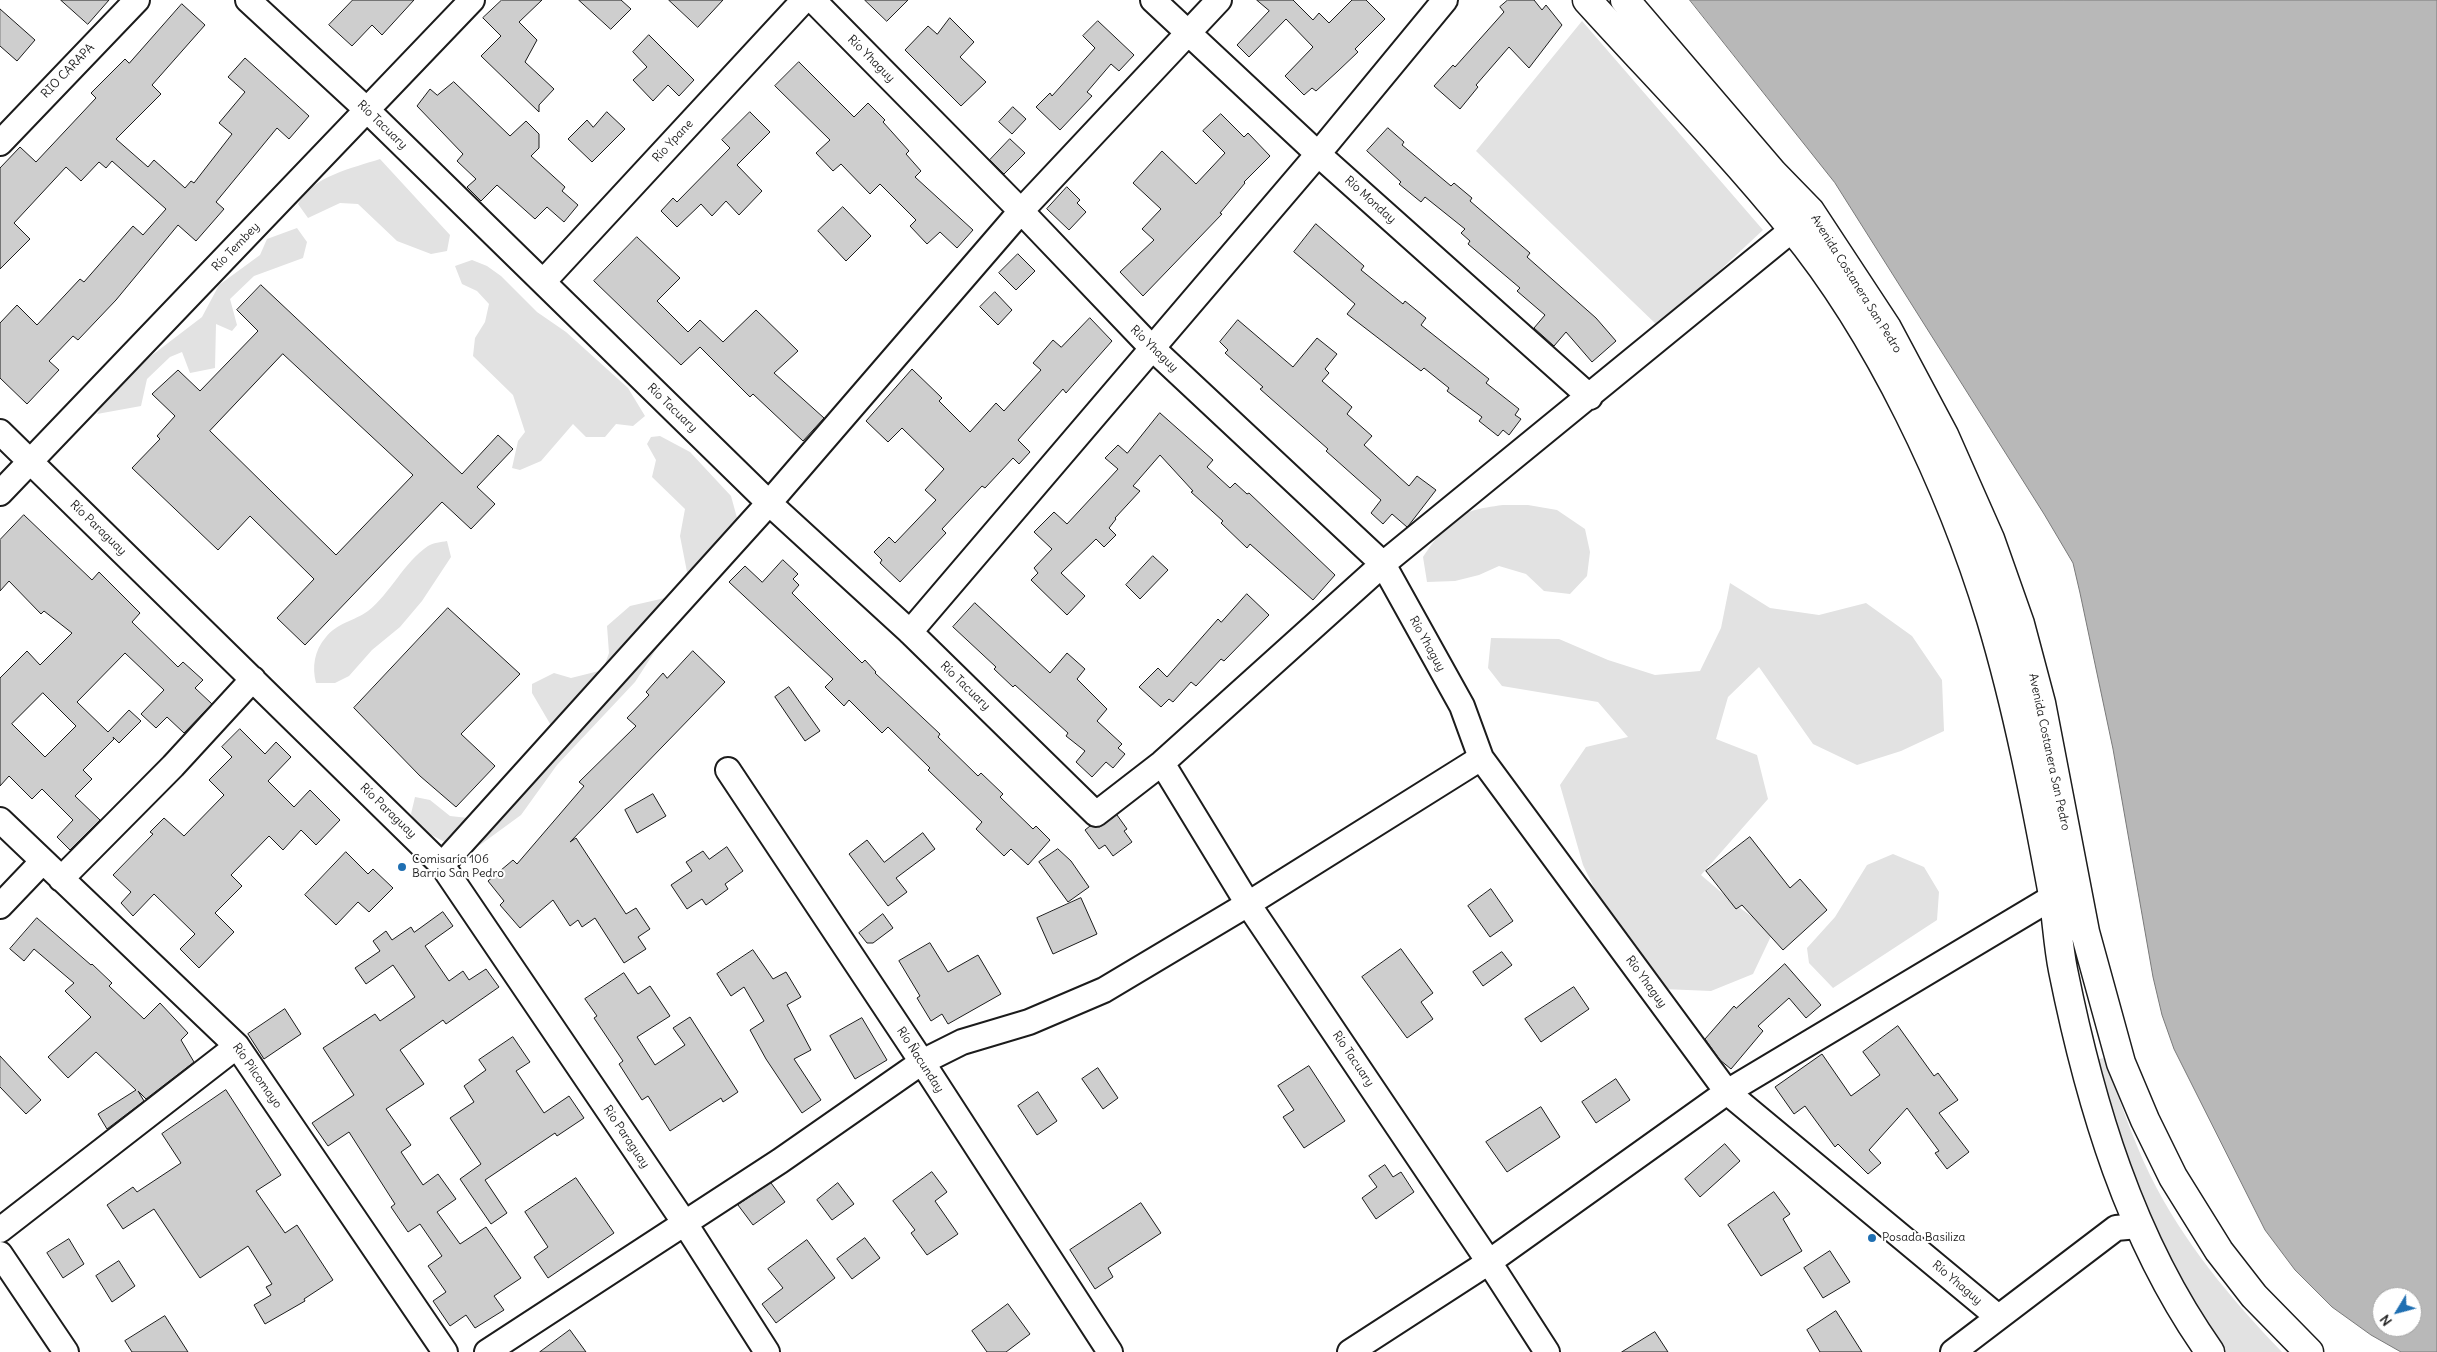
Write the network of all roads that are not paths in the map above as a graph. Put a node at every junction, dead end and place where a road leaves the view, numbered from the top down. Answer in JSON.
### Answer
{"nodes":[{"id":1,"x":137,"y":0,"type":"edge"},
{"id":2,"x":248,"y":0,"type":"edge"},
{"id":3,"x":472,"y":0,"type":"edge"},
{"id":4,"x":804,"y":0,"type":"edge"},
{"id":5,"x":813,"y":0,"type":"edge"},
{"id":6,"x":1153,"y":0,"type":"edge"},
{"id":7,"x":1219,"y":0,"type":"edge"},
{"id":8,"x":1445,"y":0,"type":"edge"},
{"id":9,"x":1587,"y":0,"type":"edge"},
{"id":10,"x":1625,"y":0,"type":"edge"},
{"id":11,"x":1188,"y":35,"type":"junction"},
{"id":12,"x":367,"y":110,"type":"junction"},
{"id":13,"x":4,"y":129,"type":"edge"},
{"id":14,"x":1318,"y":154,"type":"junction"},
{"id":15,"x":1021,"y":211,"type":"junction"},
{"id":16,"x":1793,"y":229,"type":"junction"},
{"id":17,"x":543,"y":282,"type":"junction"},
{"id":18,"x":1151,"y":348,"type":"junction"},
{"id":19,"x":1590,"y":397,"type":"junction"},
{"id":20,"x":0,"y":432,"type":"edge"},
{"id":21,"x":31,"y":461,"type":"junction"},
{"id":22,"x":0,"y":493,"type":"edge"},
{"id":23,"x":769,"y":503,"type":"junction"},
{"id":24,"x":1383,"y":564,"type":"junction"},
{"id":25,"x":910,"y":632,"type":"junction"},
{"id":26,"x":253,"y":679,"type":"junction"},
{"id":27,"x":1481,"y":758,"type":"junction"},
{"id":28,"x":1162,"y":763,"type":"junction"},
{"id":29,"x":728,"y":770,"type":"dead end"},
{"id":30,"x":0,"y":820,"type":"edge"},
{"id":31,"x":43,"y":861,"type":"junction"},
{"id":32,"x":442,"y":865,"type":"junction"},
{"id":33,"x":62,"y":879,"type":"junction"},
{"id":34,"x":2053,"y":896,"type":"junction"},
{"id":35,"x":1248,"y":904,"type":"junction"},
{"id":36,"x":0,"y":906,"type":"edge"},
{"id":37,"x":237,"y":1046,"type":"junction"},
{"id":38,"x":922,"y":1062,"type":"junction"},
{"id":39,"x":1727,"y":1092,"type":"junction"},
{"id":40,"x":684,"y":1222,"type":"junction"},
{"id":41,"x":2138,"y":1226,"type":"junction"},
{"id":42,"x":0,"y":1230,"type":"edge"},
{"id":43,"x":0,"y":1254,"type":"edge"},
{"id":44,"x":1490,"y":1262,"type":"junction"},
{"id":45,"x":1998,"y":1317,"type":"junction"},
{"id":46,"x":66,"y":1352,"type":"edge"},
{"id":47,"x":445,"y":1352,"type":"edge"},
{"id":48,"x":487,"y":1352,"type":"edge"},
{"id":49,"x":767,"y":1352,"type":"edge"},
{"id":50,"x":1110,"y":1352,"type":"edge"},
{"id":51,"x":1350,"y":1352,"type":"edge"},
{"id":52,"x":1547,"y":1352,"type":"edge"},
{"id":53,"x":1952,"y":1352,"type":"edge"},
{"id":54,"x":2210,"y":1352,"type":"edge"},
{"id":55,"x":2309,"y":1352,"type":"edge"}],
"edges":[{"from":1,"to":13,"type":"street","name":"RIO CARAPA"},
{"from":2,"to":12,"type":"street","name":"Río Tacuary"},
{"from":3,"to":12,"type":"street","name":"Río Tembey"},
{"from":4,"to":17,"type":"street","name":"Río Ypane"},
{"from":5,"to":15,"type":"street","name":"Río Yhaguy"},
{"from":6,"to":11,"type":"street","name":"Río Monday"},
{"from":7,"to":11,"type":"street"},
{"from":8,"to":14,"type":"street"},
{"from":9,"to":16,"type":"main road","name":"Avenida Costanera San Pedro"},
{"from":10,"to":55,"type":"main road","name":"Avenida Costanera San Pedro"},
{"from":11,"to":14,"type":"street","name":"Río Monday"},
{"from":11,"to":15,"type":"street"},
{"from":12,"to":17,"type":"street","name":"Río Tacuary"},
{"from":12,"to":21,"type":"street","name":"Río Tembey"},
{"from":14,"to":18,"type":"street"},
{"from":14,"to":19,"type":"street","name":"Río Monday"},
{"from":15,"to":18,"type":"street","name":"Río Yhaguy"},
{"from":15,"to":23,"type":"street"},
{"from":16,"to":19,"type":"street"},
{"from":16,"to":34,"type":"main road","name":"Avenida Costanera San Pedro"},
{"from":17,"to":23,"type":"street","name":"Río Tacuary"},
{"from":18,"to":24,"type":"street","name":"Río Yhaguy"},
{"from":18,"to":25,"type":"street"},
{"from":19,"to":24,"type":"street"},
{"from":20,"to":21,"type":"street","name":"Río Paraguay"},
{"from":21,"to":22,"type":"street","name":"Río Tembey"},
{"from":21,"to":26,"type":"street","name":"Río Paraguay"},
{"from":23,"to":25,"type":"street","name":"Río Tacuary"},
{"from":23,"to":32,"type":"street"},
{"from":24,"to":27,"type":"street","name":"Río Yhaguy"},
{"from":24,"to":28,"type":"street"},
{"from":25,"to":28,"type":"street","name":"Río Tacuary"},
{"from":26,"to":32,"type":"street","name":"Río Paraguay"},
{"from":26,"to":33,"type":"street"},
{"from":27,"to":35,"type":"street"},
{"from":27,"to":39,"type":"street","name":"Río Yhaguy"},
{"from":28,"to":35,"type":"street","name":"Río Tacuary"},
{"from":29,"to":38,"type":"street","name":"Río Ñacunday"},
{"from":30,"to":31,"type":"street","name":"Río Pilcomayo"},
{"from":31,"to":33,"type":"street","name":"Río Pilcomayo"},
{"from":31,"to":36,"type":"street"},
{"from":32,"to":40,"type":"street","name":"Río Paraguay"},
{"from":33,"to":37,"type":"street","name":"Río Pilcomayo"},
{"from":34,"to":39,"type":"street"},
{"from":34,"to":41,"type":"main road","name":"Avenida Costanera San Pedro"},
{"from":35,"to":38,"type":"street"},
{"from":35,"to":44,"type":"street","name":"Río Tacuary"},
{"from":37,"to":42,"type":"street"},
{"from":37,"to":47,"type":"street","name":"Río Pilcomayo"},
{"from":38,"to":40,"type":"street"},
{"from":38,"to":50,"type":"street","name":"Río Ñacunday"},
{"from":39,"to":44,"type":"street"},
{"from":39,"to":45,"type":"street","name":"Río Yhaguy"},
{"from":40,"to":48,"type":"street"},
{"from":40,"to":49,"type":"street","name":"Río Paraguay"},
{"from":41,"to":45,"type":"street"},
{"from":41,"to":54,"type":"main road","name":"Avenida Costanera San Pedro"},
{"from":43,"to":46,"type":"street"},
{"from":44,"to":51,"type":"street"},
{"from":44,"to":52,"type":"street","name":"Río Tacuary"},
{"from":45,"to":53,"type":"street"}]}
